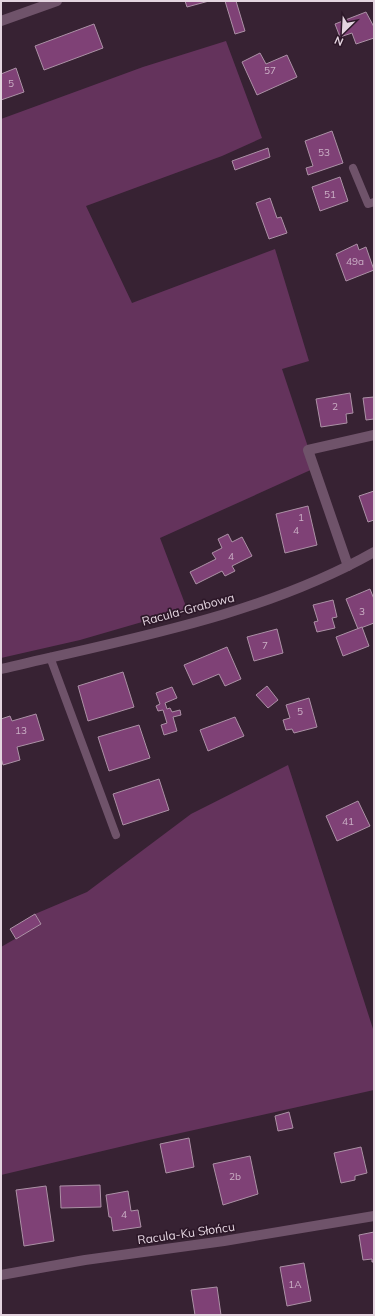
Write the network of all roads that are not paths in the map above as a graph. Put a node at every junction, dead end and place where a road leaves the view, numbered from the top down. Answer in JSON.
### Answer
{"nodes":[{"id":1,"x":57,"y":1,"type":"edge"},
{"id":2,"x":1,"y":21,"type":"edge"},
{"id":3,"x":353,"y":168,"type":"dead end"},
{"id":4,"x":374,"y":202,"type":"edge"},
{"id":5,"x":374,"y":435,"type":"edge"},
{"id":6,"x":374,"y":552,"type":"edge"},
{"id":7,"x":348,"y":566,"type":"junction"},
{"id":8,"x":50,"y":657,"type":"junction"},
{"id":9,"x":1,"y":669,"type":"edge"},
{"id":10,"x":116,"y":835,"type":"dead end"},
{"id":11,"x":374,"y":1216,"type":"edge"},
{"id":12,"x":1,"y":1275,"type":"edge"}],
"edges":[{"from":1,"to":2,"type":"street"},
{"from":3,"to":4,"type":"lane"},
{"from":5,"to":7,"type":"street"},
{"from":6,"to":7,"type":"street","name":"Racula-Grabowa"},
{"from":7,"to":8,"type":"street","name":"Racula-Grabowa"},
{"from":8,"to":9,"type":"street","name":"Racula-Grabowa"},
{"from":8,"to":10,"type":"lane"},
{"from":11,"to":12,"type":"street","name":"Racula-Ku Słońcu"}]}
